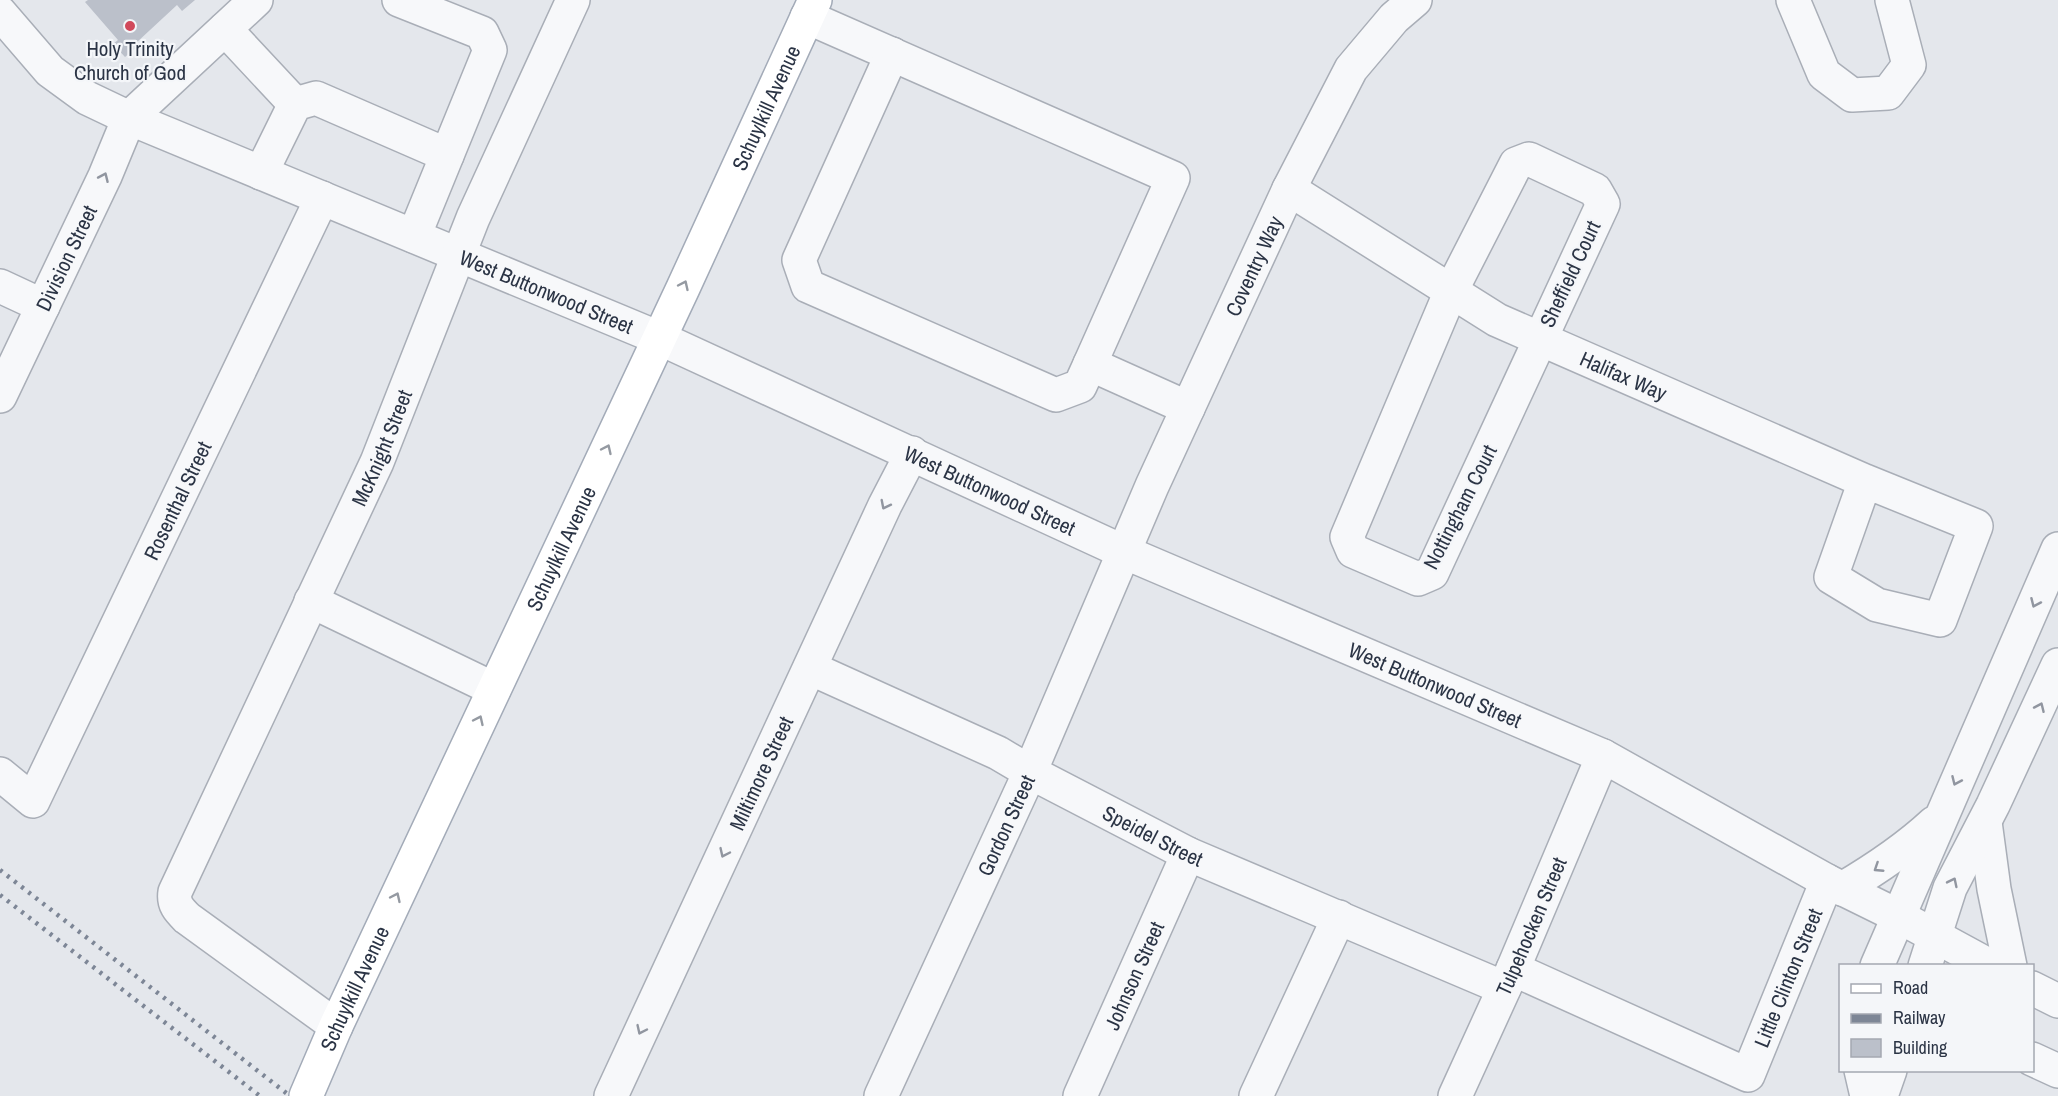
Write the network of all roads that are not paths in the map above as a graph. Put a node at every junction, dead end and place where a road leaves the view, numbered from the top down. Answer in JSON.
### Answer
{"nodes":[{"id":1,"x":256,"y":0,"type":"edge"},
{"id":2,"x":399,"y":0,"type":"edge"},
{"id":3,"x":573,"y":0,"type":"edge"},
{"id":4,"x":1415,"y":0,"type":"edge"},
{"id":5,"x":1793,"y":0,"type":"edge"},
{"id":6,"x":1892,"y":0,"type":"edge"},
{"id":7,"x":811,"y":9,"type":"edge"},
{"id":8,"x":0,"y":13,"type":"edge"},
{"id":9,"x":225,"y":29,"type":"junction"},
{"id":10,"x":892,"y":54,"type":"junction"},
{"id":11,"x":294,"y":104,"type":"junction"},
{"id":12,"x":129,"y":117,"type":"junction"},
{"id":13,"x":447,"y":155,"type":"junction"},
{"id":14,"x":261,"y":173,"type":"junction"},
{"id":15,"x":1289,"y":189,"type":"junction"},
{"id":16,"x":322,"y":198,"type":"junction"},
{"id":17,"x":414,"y":236,"type":"junction"},
{"id":18,"x":459,"y":255,"type":"junction"},
{"id":19,"x":0,"y":286,"type":"edge"},
{"id":20,"x":1451,"y":291,"type":"junction"},
{"id":21,"x":43,"y":306,"type":"junction"},
{"id":22,"x":659,"y":338,"type":"junction"},
{"id":23,"x":1541,"y":338,"type":"junction"},
{"id":24,"x":1090,"y":364,"type":"junction"},
{"id":25,"x":0,"y":396,"type":"edge"},
{"id":26,"x":1188,"y":408,"type":"junction"},
{"id":27,"x":912,"y":453,"type":"junction"},
{"id":28,"x":1865,"y":481,"type":"junction"},
{"id":29,"x":2058,"y":549,"type":"edge"},
{"id":30,"x":1124,"y":552,"type":"junction"},
{"id":31,"x":311,"y":601,"type":"junction"},
{"id":32,"x":2058,"y":665,"type":"edge"},
{"id":33,"x":810,"y":668,"type":"junction"},
{"id":34,"x":494,"y":689,"type":"junction"},
{"id":35,"x":1603,"y":756,"type":"junction"},
{"id":36,"x":1030,"y":772,"type":"junction"},
{"id":37,"x":0,"y":774,"type":"edge"},
{"id":38,"x":1940,"y":818,"type":"junction"},
{"id":39,"x":1985,"y":822,"type":"junction"},
{"id":40,"x":1188,"y":854,"type":"junction"},
{"id":41,"x":1835,"y":885,"type":"junction"},
{"id":42,"x":1898,"y":916,"type":"junction"},
{"id":43,"x":1339,"y":917,"type":"junction"},
{"id":44,"x":1930,"y":951,"type":"edge"},
{"id":45,"x":1878,"y":964,"type":"edge"},
{"id":46,"x":1981,"y":964,"type":"edge"},
{"id":47,"x":2010,"y":964,"type":"edge"},
{"id":48,"x":1508,"y":979,"type":"junction"},
{"id":49,"x":2034,"y":989,"type":"edge"},
{"id":50,"x":2058,"y":1001,"type":"edge"},
{"id":51,"x":336,"y":1026,"type":"junction"},
{"id":52,"x":2034,"y":1060,"type":"edge"},
{"id":53,"x":2058,"y":1071,"type":"edge"},
{"id":54,"x":1861,"y":1072,"type":"edge"},
{"id":55,"x":1890,"y":1072,"type":"edge"},
{"id":56,"x":1748,"y":1075,"type":"joint"},
{"id":57,"x":306,"y":1096,"type":"edge"},
{"id":58,"x":610,"y":1096,"type":"edge"},
{"id":59,"x":881,"y":1096,"type":"edge"},
{"id":60,"x":1080,"y":1096,"type":"edge"},
{"id":61,"x":1256,"y":1096,"type":"edge"},
{"id":62,"x":1455,"y":1096,"type":"edge"},
{"id":63,"x":1867,"y":1096,"type":"edge"},
{"id":64,"x":1881,"y":1096,"type":"edge"}],
"edges":[{"from":1,"to":9,"type":"street"},
{"from":2,"to":13,"type":"street"},
{"from":3,"to":18,"type":"street","name":"McKnight Street"},
{"from":4,"to":15,"type":"street","name":"Coventry Way"},
{"from":5,"to":6,"type":"street"},
{"from":7,"to":10,"type":"street"},
{"from":22,"to":7,"type":"main road","name":"Schuylkill Avenue","one_way":true},
{"from":8,"to":12,"type":"street","name":"West Buttonwood Street"},
{"from":9,"to":11,"type":"street"},
{"from":9,"to":12,"type":"street"},
{"from":10,"to":24,"type":"street"},
{"from":10,"to":24,"type":"street"},
{"from":11,"to":13,"type":"street"},
{"from":11,"to":14,"type":"street"},
{"from":12,"to":14,"type":"street","name":"West Buttonwood Street"},
{"from":21,"to":12,"type":"street","name":"Division Street","one_way":true},
{"from":13,"to":17,"type":"street"},
{"from":14,"to":16,"type":"street","name":"West Buttonwood Street"},
{"from":15,"to":20,"type":"street","name":"Halifax Way"},
{"from":15,"to":26,"type":"street","name":"Coventry Way"},
{"from":16,"to":17,"type":"street","name":"West Buttonwood Street"},
{"from":16,"to":37,"type":"street","name":"Rosenthal Street"},
{"from":17,"to":18,"type":"street","name":"West Buttonwood Street"},
{"from":18,"to":22,"type":"street","name":"West Buttonwood Street"},
{"from":18,"to":31,"type":"street","name":"McKnight Street"},
{"from":19,"to":21,"type":"street"},
{"from":20,"to":23,"type":"street","name":"Halifax Way"},
{"from":20,"to":23,"type":"street","name":"Sheffield Court"},
{"from":20,"to":23,"type":"street","name":"Nottingham Court"},
{"from":21,"to":25,"type":"street","name":"Division Street"},
{"from":22,"to":27,"type":"street","name":"West Buttonwood Street"},
{"from":34,"to":22,"type":"main road","name":"Schuylkill Avenue","one_way":true},
{"from":23,"to":28,"type":"street","name":"Halifax Way"},
{"from":24,"to":26,"type":"street"},
{"from":26,"to":30,"type":"street","name":"Coventry Way"},
{"from":27,"to":30,"type":"street","name":"West Buttonwood Street"},
{"from":27,"to":33,"type":"street","name":"Miltimore Street","one_way":true},
{"from":28,"to":28,"type":"street","name":"Halifax Way"},
{"from":29,"to":38,"type":"street","one_way":true},
{"from":30,"to":35,"type":"street","name":"West Buttonwood Street"},
{"from":30,"to":36,"type":"street","name":"Gordon Street"},
{"from":31,"to":34,"type":"street"},
{"from":31,"to":51,"type":"street","name":"McKnight Street"},
{"from":39,"to":32,"type":"street","one_way":true},
{"from":33,"to":36,"type":"street","name":"Speidel Street"},
{"from":33,"to":58,"type":"street","name":"Miltimore Street","one_way":true},
{"from":51,"to":34,"type":"main road","name":"Schuylkill Avenue","one_way":true},
{"from":35,"to":41,"type":"street","name":"West Buttonwood Street"},
{"from":35,"to":48,"type":"street","name":"Tulpehocken Street"},
{"from":36,"to":40,"type":"street","name":"Speidel Street"},
{"from":36,"to":59,"type":"street","name":"Gordon Street"},
{"from":38,"to":41,"type":"street","one_way":true},
{"from":38,"to":42,"type":"street"},
{"from":44,"to":39,"type":"street","one_way":true},
{"from":39,"to":47,"type":"street"},
{"from":40,"to":43,"type":"street","name":"Speidel Street"},
{"from":40,"to":60,"type":"street","name":"Johnson Street"},
{"from":41,"to":42,"type":"street","name":"West Buttonwood Street"},
{"from":41,"to":56,"type":"street","name":"Little Clinton Street"},
{"from":42,"to":44,"type":"street","name":"West Buttonwood Street"},
{"from":42,"to":45,"type":"street"},
{"from":43,"to":48,"type":"street","name":"Speidel Street"},
{"from":43,"to":61,"type":"street"},
{"from":44,"to":46,"type":"street","name":"West Buttonwood Street"},
{"from":48,"to":56,"type":"street","name":"Speidel Street"},
{"from":48,"to":62,"type":"street","name":"Tulpehocken Street"},
{"from":49,"to":50,"type":"street"},
{"from":51,"to":57,"type":"main road","name":"Schuylkill Avenue"},
{"from":52,"to":53,"type":"street"},
{"from":54,"to":63,"type":"street"},
{"from":55,"to":64,"type":"street"}]}
